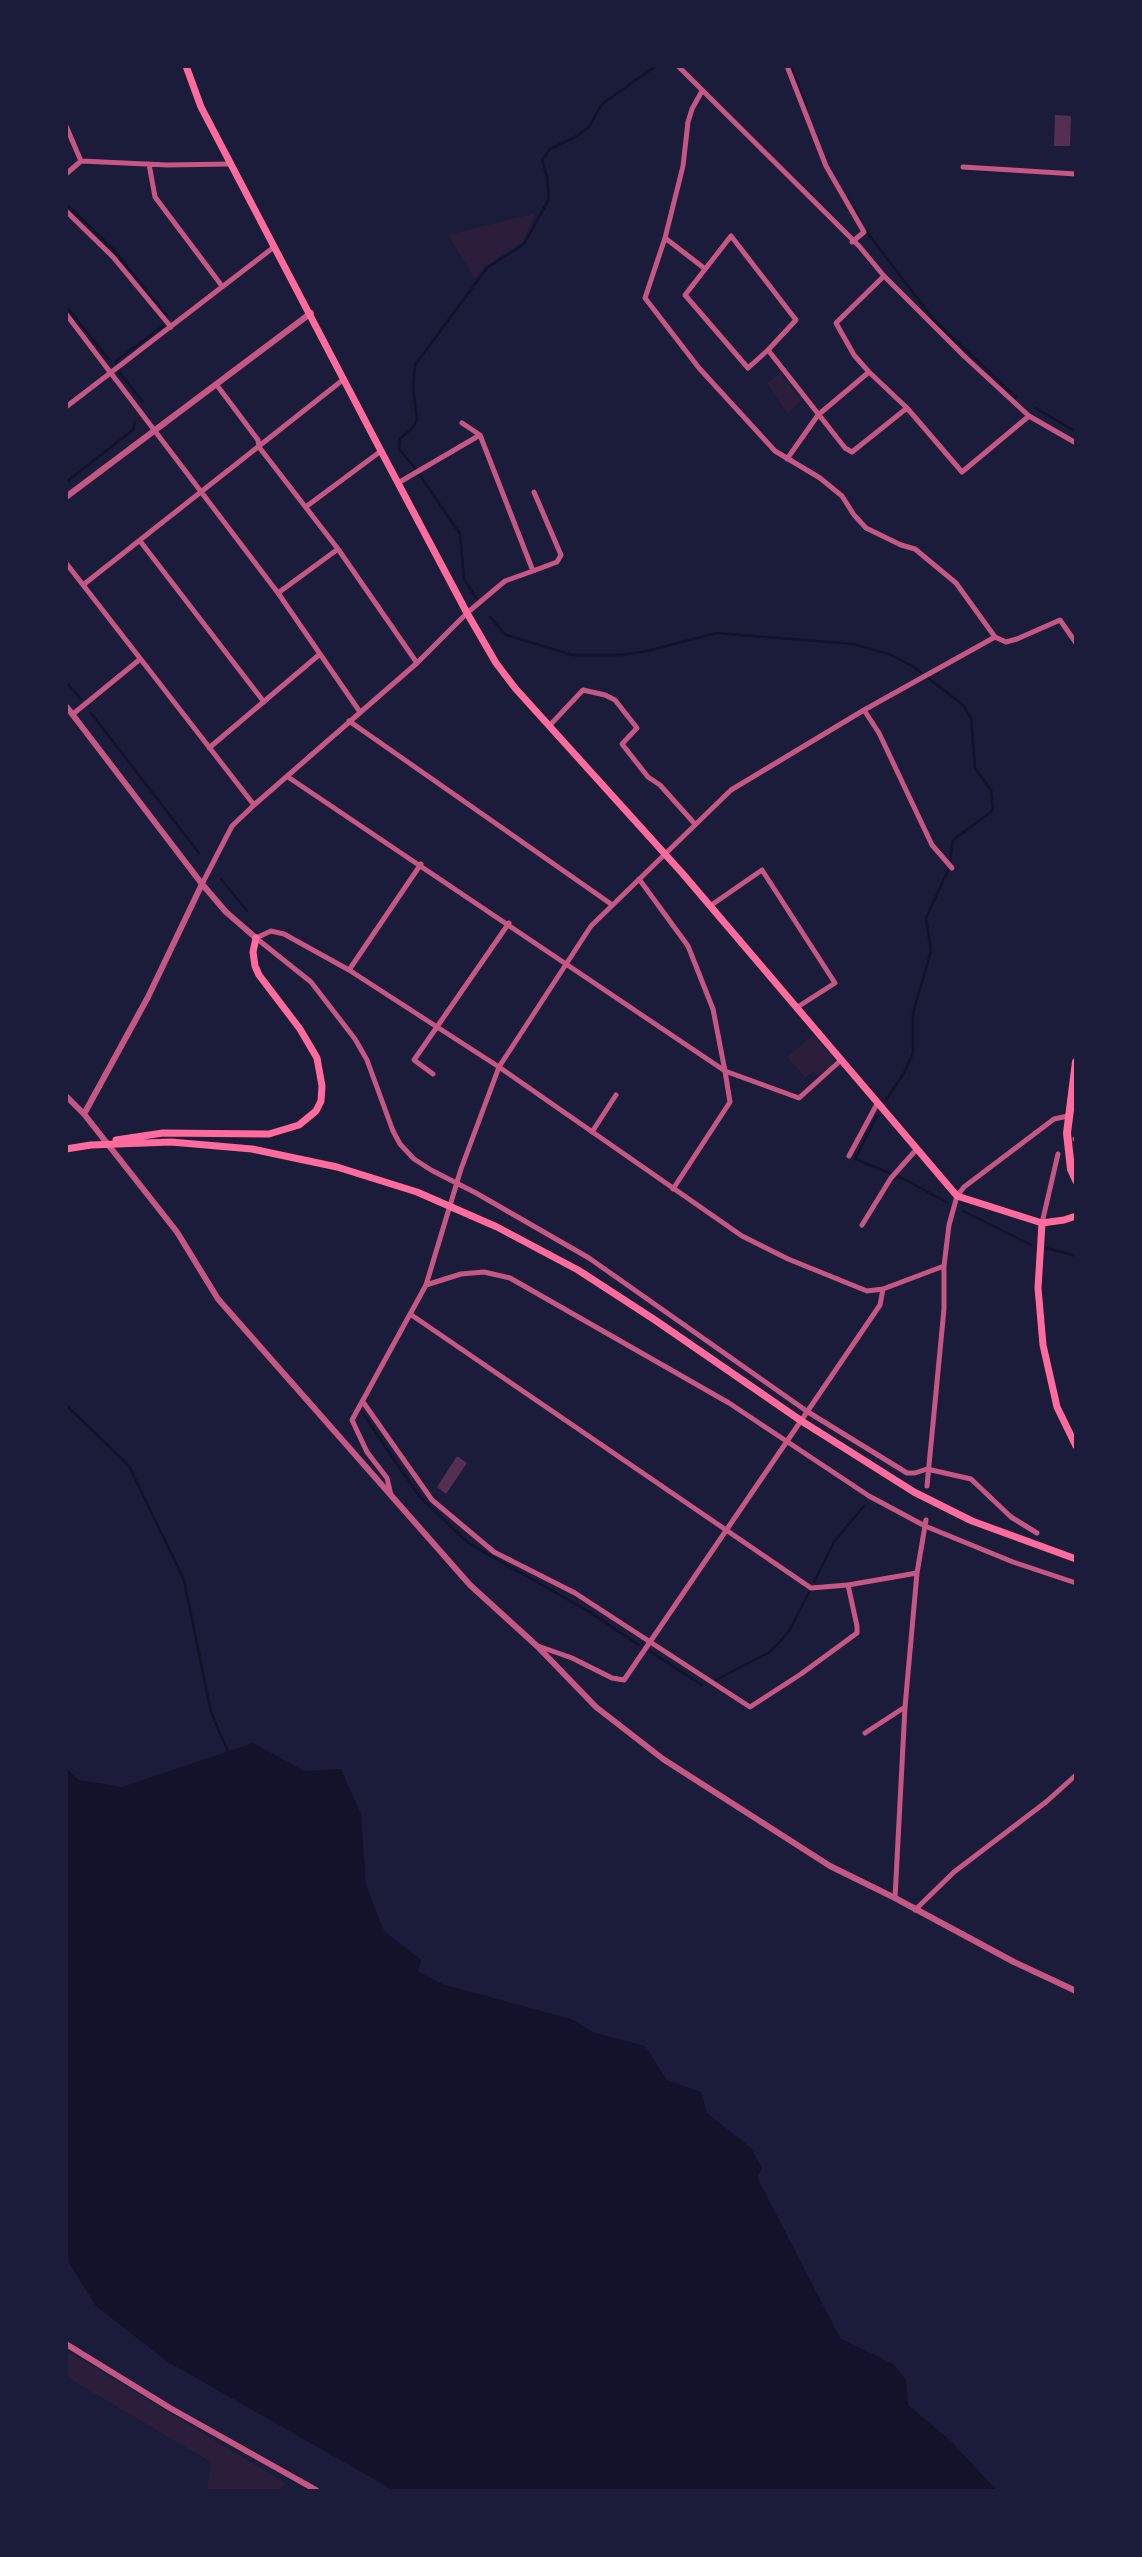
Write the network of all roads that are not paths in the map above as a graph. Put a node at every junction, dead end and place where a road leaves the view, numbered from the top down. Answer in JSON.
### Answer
{"nodes":[{"id":1,"x":186,"y":66,"type":"edge"},
{"id":2,"x":678,"y":66,"type":"edge"},
{"id":3,"x":788,"y":66,"type":"edge"},
{"id":4,"x":702,"y":91,"type":"junction"},
{"id":5,"x":66,"y":126,"type":"edge"},
{"id":6,"x":81,"y":161,"type":"junction"},
{"id":7,"x":149,"y":164,"type":"junction"},
{"id":8,"x":230,"y":164,"type":"junction"},
{"id":9,"x":962,"y":167,"type":"dead end"},
{"id":10,"x":66,"y":174,"type":"edge"},
{"id":11,"x":1076,"y":174,"type":"edge"},
{"id":12,"x":66,"y":211,"type":"edge"},
{"id":13,"x":665,"y":238,"type":"junction"},
{"id":14,"x":852,"y":242,"type":"junction"},
{"id":15,"x":274,"y":247,"type":"junction"},
{"id":16,"x":704,"y":268,"type":"junction"},
{"id":17,"x":884,"y":276,"type":"junction"},
{"id":18,"x":222,"y":286,"type":"junction"},
{"id":19,"x":311,"y":313,"type":"junction"},
{"id":20,"x":66,"y":314,"type":"edge"},
{"id":21,"x":171,"y":327,"type":"junction"},
{"id":22,"x":768,"y":350,"type":"junction"},
{"id":23,"x":869,"y":372,"type":"junction"},
{"id":24,"x":111,"y":373,"type":"junction"},
{"id":25,"x":344,"y":379,"type":"junction"},
{"id":26,"x":216,"y":384,"type":"junction"},
{"id":27,"x":66,"y":407,"type":"edge"},
{"id":28,"x":907,"y":408,"type":"junction"},
{"id":29,"x":818,"y":415,"type":"junction"},
{"id":30,"x":1029,"y":416,"type":"junction"},
{"id":31,"x":462,"y":423,"type":"dead end"},
{"id":32,"x":153,"y":431,"type":"junction"},
{"id":33,"x":480,"y":435,"type":"junction"},
{"id":34,"x":1076,"y":443,"type":"edge"},
{"id":35,"x":259,"y":447,"type":"junction"},
{"id":36,"x":381,"y":451,"type":"junction"},
{"id":37,"x":787,"y":458,"type":"junction"},
{"id":38,"x":398,"y":483,"type":"junction"},
{"id":39,"x":534,"y":492,"type":"dead end"},
{"id":40,"x":201,"y":493,"type":"junction"},
{"id":41,"x":66,"y":497,"type":"edge"},
{"id":42,"x":307,"y":506,"type":"junction"},
{"id":43,"x":140,"y":541,"type":"junction"},
{"id":44,"x":338,"y":549,"type":"junction"},
{"id":45,"x":66,"y":563,"type":"edge"},
{"id":46,"x":533,"y":572,"type":"junction"},
{"id":47,"x":83,"y":584,"type":"junction"},
{"id":48,"x":278,"y":593,"type":"junction"},
{"id":49,"x":467,"y":613,"type":"junction"},
{"id":50,"x":995,"y":638,"type":"junction"},
{"id":51,"x":1076,"y":643,"type":"edge"},
{"id":52,"x":320,"y":654,"type":"junction"},
{"id":53,"x":139,"y":660,"type":"junction"},
{"id":54,"x":417,"y":663,"type":"junction"},
{"id":55,"x":264,"y":702,"type":"junction"},
{"id":56,"x":66,"y":706,"type":"edge"},
{"id":57,"x":864,"y":710,"type":"junction"},
{"id":58,"x":360,"y":712,"type":"junction"},
{"id":59,"x":73,"y":714,"type":"junction"},
{"id":60,"x":349,"y":721,"type":"junction"},
{"id":61,"x":550,"y":725,"type":"junction"},
{"id":62,"x":209,"y":748,"type":"junction"},
{"id":63,"x":288,"y":777,"type":"junction"},
{"id":64,"x":254,"y":805,"type":"junction"},
{"id":65,"x":694,"y":823,"type":"junction"},
{"id":66,"x":665,"y":854,"type":"junction"},
{"id":67,"x":421,"y":864,"type":"junction"},
{"id":68,"x":952,"y":868,"type":"dead end"},
{"id":69,"x":639,"y":878,"type":"junction"},
{"id":70,"x":202,"y":884,"type":"junction"},
{"id":71,"x":611,"y":904,"type":"junction"},
{"id":72,"x":710,"y":906,"type":"junction"},
{"id":73,"x":509,"y":923,"type":"junction"},
{"id":74,"x":256,"y":938,"type":"junction"},
{"id":75,"x":565,"y":964,"type":"junction"},
{"id":76,"x":349,"y":970,"type":"junction"},
{"id":77,"x":796,"y":1008,"type":"junction"},
{"id":78,"x":437,"y":1026,"type":"junction"},
{"id":79,"x":840,"y":1061,"type":"junction"},
{"id":80,"x":1076,"y":1062,"type":"edge"},
{"id":81,"x":499,"y":1066,"type":"junction"},
{"id":82,"x":725,"y":1071,"type":"junction"},
{"id":83,"x":433,"y":1074,"type":"dead end"},
{"id":84,"x":616,"y":1095,"type":"dead end"},
{"id":85,"x":66,"y":1096,"type":"edge"},
{"id":86,"x":1073,"y":1099,"type":"edge"},
{"id":87,"x":877,"y":1104,"type":"junction"},
{"id":88,"x":84,"y":1114,"type":"junction"},
{"id":89,"x":1068,"y":1116,"type":"junction"},
{"id":90,"x":592,"y":1132,"type":"junction"},
{"id":91,"x":91,"y":1145,"type":"junction"},
{"id":92,"x":66,"y":1149,"type":"edge"},
{"id":93,"x":916,"y":1150,"type":"junction"},
{"id":94,"x":1058,"y":1154,"type":"dead end"},
{"id":95,"x":849,"y":1156,"type":"dead end"},
{"id":96,"x":1076,"y":1180,"type":"edge"},
{"id":97,"x":457,"y":1184,"type":"junction"},
{"id":98,"x":673,"y":1189,"type":"junction"},
{"id":99,"x":957,"y":1196,"type":"junction"},
{"id":100,"x":1076,"y":1216,"type":"edge"},
{"id":101,"x":1042,"y":1223,"type":"junction"},
{"id":102,"x":862,"y":1225,"type":"dead end"},
{"id":103,"x":944,"y":1266,"type":"junction"},
{"id":104,"x":426,"y":1284,"type":"junction"},
{"id":105,"x":883,"y":1289,"type":"junction"},
{"id":106,"x":410,"y":1314,"type":"junction"},
{"id":107,"x":363,"y":1402,"type":"junction"},
{"id":108,"x":808,"y":1412,"type":"junction"},
{"id":109,"x":787,"y":1443,"type":"junction"},
{"id":110,"x":1076,"y":1446,"type":"edge"},
{"id":111,"x":927,"y":1469,"type":"junction"},
{"id":112,"x":927,"y":1486,"type":"dead end"},
{"id":113,"x":392,"y":1499,"type":"junction"},
{"id":114,"x":926,"y":1523,"type":"junction"},
{"id":115,"x":727,"y":1530,"type":"junction"},
{"id":116,"x":1037,"y":1533,"type":"dead end"},
{"id":117,"x":1076,"y":1559,"type":"edge"},
{"id":118,"x":917,"y":1573,"type":"junction"},
{"id":119,"x":1076,"y":1583,"type":"edge"},
{"id":120,"x":848,"y":1585,"type":"junction"},
{"id":121,"x":650,"y":1642,"type":"junction"},
{"id":122,"x":537,"y":1646,"type":"junction"},
{"id":123,"x":905,"y":1707,"type":"junction"},
{"id":124,"x":864,"y":1733,"type":"dead end"},
{"id":125,"x":1076,"y":1775,"type":"edge"},
{"id":126,"x":895,"y":1898,"type":"junction"},
{"id":127,"x":915,"y":1910,"type":"junction"},
{"id":128,"x":1076,"y":1991,"type":"edge"},
{"id":129,"x":66,"y":2344,"type":"edge"},
{"id":130,"x":316,"y":2490,"type":"edge"}],
"edges":[{"from":1,"to":8,"type":"main road"},
{"from":2,"to":4,"type":"street"},
{"from":3,"to":14,"type":"street"},
{"from":4,"to":13,"type":"street"},
{"from":4,"to":14,"type":"street"},
{"from":5,"to":6,"type":"street"},
{"from":6,"to":7,"type":"street"},
{"from":6,"to":10,"type":"street"},
{"from":7,"to":8,"type":"street"},
{"from":7,"to":18,"type":"street"},
{"from":8,"to":15,"type":"main road"},
{"from":9,"to":11,"type":"street"},
{"from":12,"to":21,"type":"street"},
{"from":13,"to":16,"type":"street"},
{"from":13,"to":37,"type":"street"},
{"from":14,"to":17,"type":"street"},
{"from":15,"to":18,"type":"street"},
{"from":15,"to":19,"type":"main road"},
{"from":16,"to":22,"type":"street"},
{"from":16,"to":22,"type":"street"},
{"from":17,"to":23,"type":"street"},
{"from":17,"to":30,"type":"street"},
{"from":18,"to":21,"type":"street"},
{"from":19,"to":25,"type":"main road"},
{"from":19,"to":26,"type":"street"},
{"from":20,"to":24,"type":"street"},
{"from":21,"to":24,"type":"street"},
{"from":22,"to":29,"type":"street"},
{"from":23,"to":28,"type":"street"},
{"from":23,"to":29,"type":"street"},
{"from":24,"to":27,"type":"street"},
{"from":24,"to":32,"type":"street"},
{"from":25,"to":35,"type":"street"},
{"from":25,"to":36,"type":"main road"},
{"from":26,"to":32,"type":"street"},
{"from":26,"to":35,"type":"street"},
{"from":28,"to":29,"type":"street"},
{"from":28,"to":30,"type":"street"},
{"from":29,"to":37,"type":"street"},
{"from":30,"to":34,"type":"street"},
{"from":31,"to":33,"type":"street"},
{"from":32,"to":40,"type":"street"},
{"from":32,"to":41,"type":"street"},
{"from":33,"to":38,"type":"street"},
{"from":33,"to":46,"type":"street"},
{"from":35,"to":40,"type":"street"},
{"from":35,"to":42,"type":"street"},
{"from":36,"to":38,"type":"main road"},
{"from":36,"to":42,"type":"street"},
{"from":37,"to":50,"type":"street"},
{"from":38,"to":49,"type":"main road"},
{"from":39,"to":46,"type":"street"},
{"from":40,"to":43,"type":"street"},
{"from":40,"to":48,"type":"street"},
{"from":42,"to":44,"type":"street"},
{"from":43,"to":47,"type":"street"},
{"from":43,"to":55,"type":"street"},
{"from":44,"to":48,"type":"street"},
{"from":44,"to":54,"type":"street"},
{"from":45,"to":47,"type":"street"},
{"from":46,"to":49,"type":"street"},
{"from":47,"to":53,"type":"street"},
{"from":48,"to":52,"type":"street"},
{"from":49,"to":54,"type":"street"},
{"from":49,"to":61,"type":"main road"},
{"from":50,"to":51,"type":"street"},
{"from":50,"to":57,"type":"street"},
{"from":52,"to":55,"type":"street"},
{"from":52,"to":58,"type":"street"},
{"from":53,"to":59,"type":"street"},
{"from":53,"to":62,"type":"street"},
{"from":54,"to":58,"type":"street"},
{"from":55,"to":62,"type":"street"},
{"from":56,"to":59,"type":"street"},
{"from":57,"to":65,"type":"street"},
{"from":57,"to":68,"type":"street"},
{"from":58,"to":60,"type":"street"},
{"from":59,"to":70,"type":"street"},
{"from":60,"to":63,"type":"street"},
{"from":60,"to":71,"type":"street"},
{"from":61,"to":65,"type":"street"},
{"from":61,"to":66,"type":"main road"},
{"from":62,"to":64,"type":"street"},
{"from":63,"to":64,"type":"street"},
{"from":63,"to":67,"type":"street"},
{"from":64,"to":70,"type":"street"},
{"from":65,"to":66,"type":"street"},
{"from":66,"to":69,"type":"street"},
{"from":66,"to":72,"type":"main road"},
{"from":67,"to":73,"type":"street"},
{"from":67,"to":76,"type":"street"},
{"from":69,"to":71,"type":"street"},
{"from":69,"to":82,"type":"street"},
{"from":70,"to":74,"type":"street"},
{"from":70,"to":88,"type":"street"},
{"from":71,"to":75,"type":"street"},
{"from":72,"to":77,"type":"main road"},
{"from":72,"to":77,"type":"street"},
{"from":73,"to":75,"type":"street"},
{"from":73,"to":78,"type":"street"},
{"from":74,"to":76,"type":"street"},
{"from":74,"to":91,"type":"main road"},
{"from":74,"to":97,"type":"street"},
{"from":75,"to":81,"type":"street"},
{"from":75,"to":82,"type":"street"},
{"from":76,"to":78,"type":"street"},
{"from":77,"to":79,"type":"main road"},
{"from":78,"to":81,"type":"street"},
{"from":78,"to":83,"type":"street"},
{"from":79,"to":82,"type":"street"},
{"from":79,"to":87,"type":"main road"},
{"from":80,"to":86,"type":"main road"},
{"from":81,"to":90,"type":"street"},
{"from":81,"to":97,"type":"street"},
{"from":82,"to":98,"type":"street"},
{"from":84,"to":90,"type":"street"},
{"from":85,"to":88,"type":"street"},
{"from":86,"to":89,"type":"main road"},
{"from":87,"to":93,"type":"main road"},
{"from":87,"to":95,"type":"street"},
{"from":88,"to":113,"type":"street"},
{"from":89,"to":96,"type":"main road"},
{"from":89,"to":99,"type":"street"},
{"from":90,"to":98,"type":"street"},
{"from":91,"to":92,"type":"main road"},
{"from":91,"to":117,"type":"main road"},
{"from":93,"to":99,"type":"main road"},
{"from":93,"to":102,"type":"street"},
{"from":94,"to":101,"type":"street"},
{"from":97,"to":104,"type":"street"},
{"from":97,"to":108,"type":"street"},
{"from":98,"to":105,"type":"street"},
{"from":99,"to":101,"type":"main road"},
{"from":99,"to":103,"type":"street"},
{"from":100,"to":101,"type":"main road"},
{"from":101,"to":110,"type":"main road"},
{"from":103,"to":105,"type":"street"},
{"from":103,"to":111,"type":"street"},
{"from":104,"to":106,"type":"street"},
{"from":104,"to":109,"type":"street"},
{"from":105,"to":108,"type":"street"},
{"from":106,"to":107,"type":"street"},
{"from":106,"to":115,"type":"street"},
{"from":107,"to":113,"type":"street"},
{"from":107,"to":121,"type":"street"},
{"from":108,"to":109,"type":"street"},
{"from":108,"to":111,"type":"street"},
{"from":109,"to":114,"type":"street"},
{"from":109,"to":115,"type":"street"},
{"from":111,"to":112,"type":"street"},
{"from":111,"to":116,"type":"street"},
{"from":113,"to":122,"type":"street"},
{"from":114,"to":118,"type":"street"},
{"from":114,"to":119,"type":"street"},
{"from":115,"to":120,"type":"street"},
{"from":115,"to":121,"type":"street"},
{"from":118,"to":120,"type":"street"},
{"from":118,"to":123,"type":"street"},
{"from":120,"to":121,"type":"street"},
{"from":121,"to":122,"type":"street"},
{"from":122,"to":126,"type":"street"},
{"from":123,"to":124,"type":"street"},
{"from":123,"to":126,"type":"street"},
{"from":125,"to":127,"type":"street"},
{"from":126,"to":127,"type":"street"},
{"from":127,"to":128,"type":"street"},
{"from":129,"to":130,"type":"street"}]}
